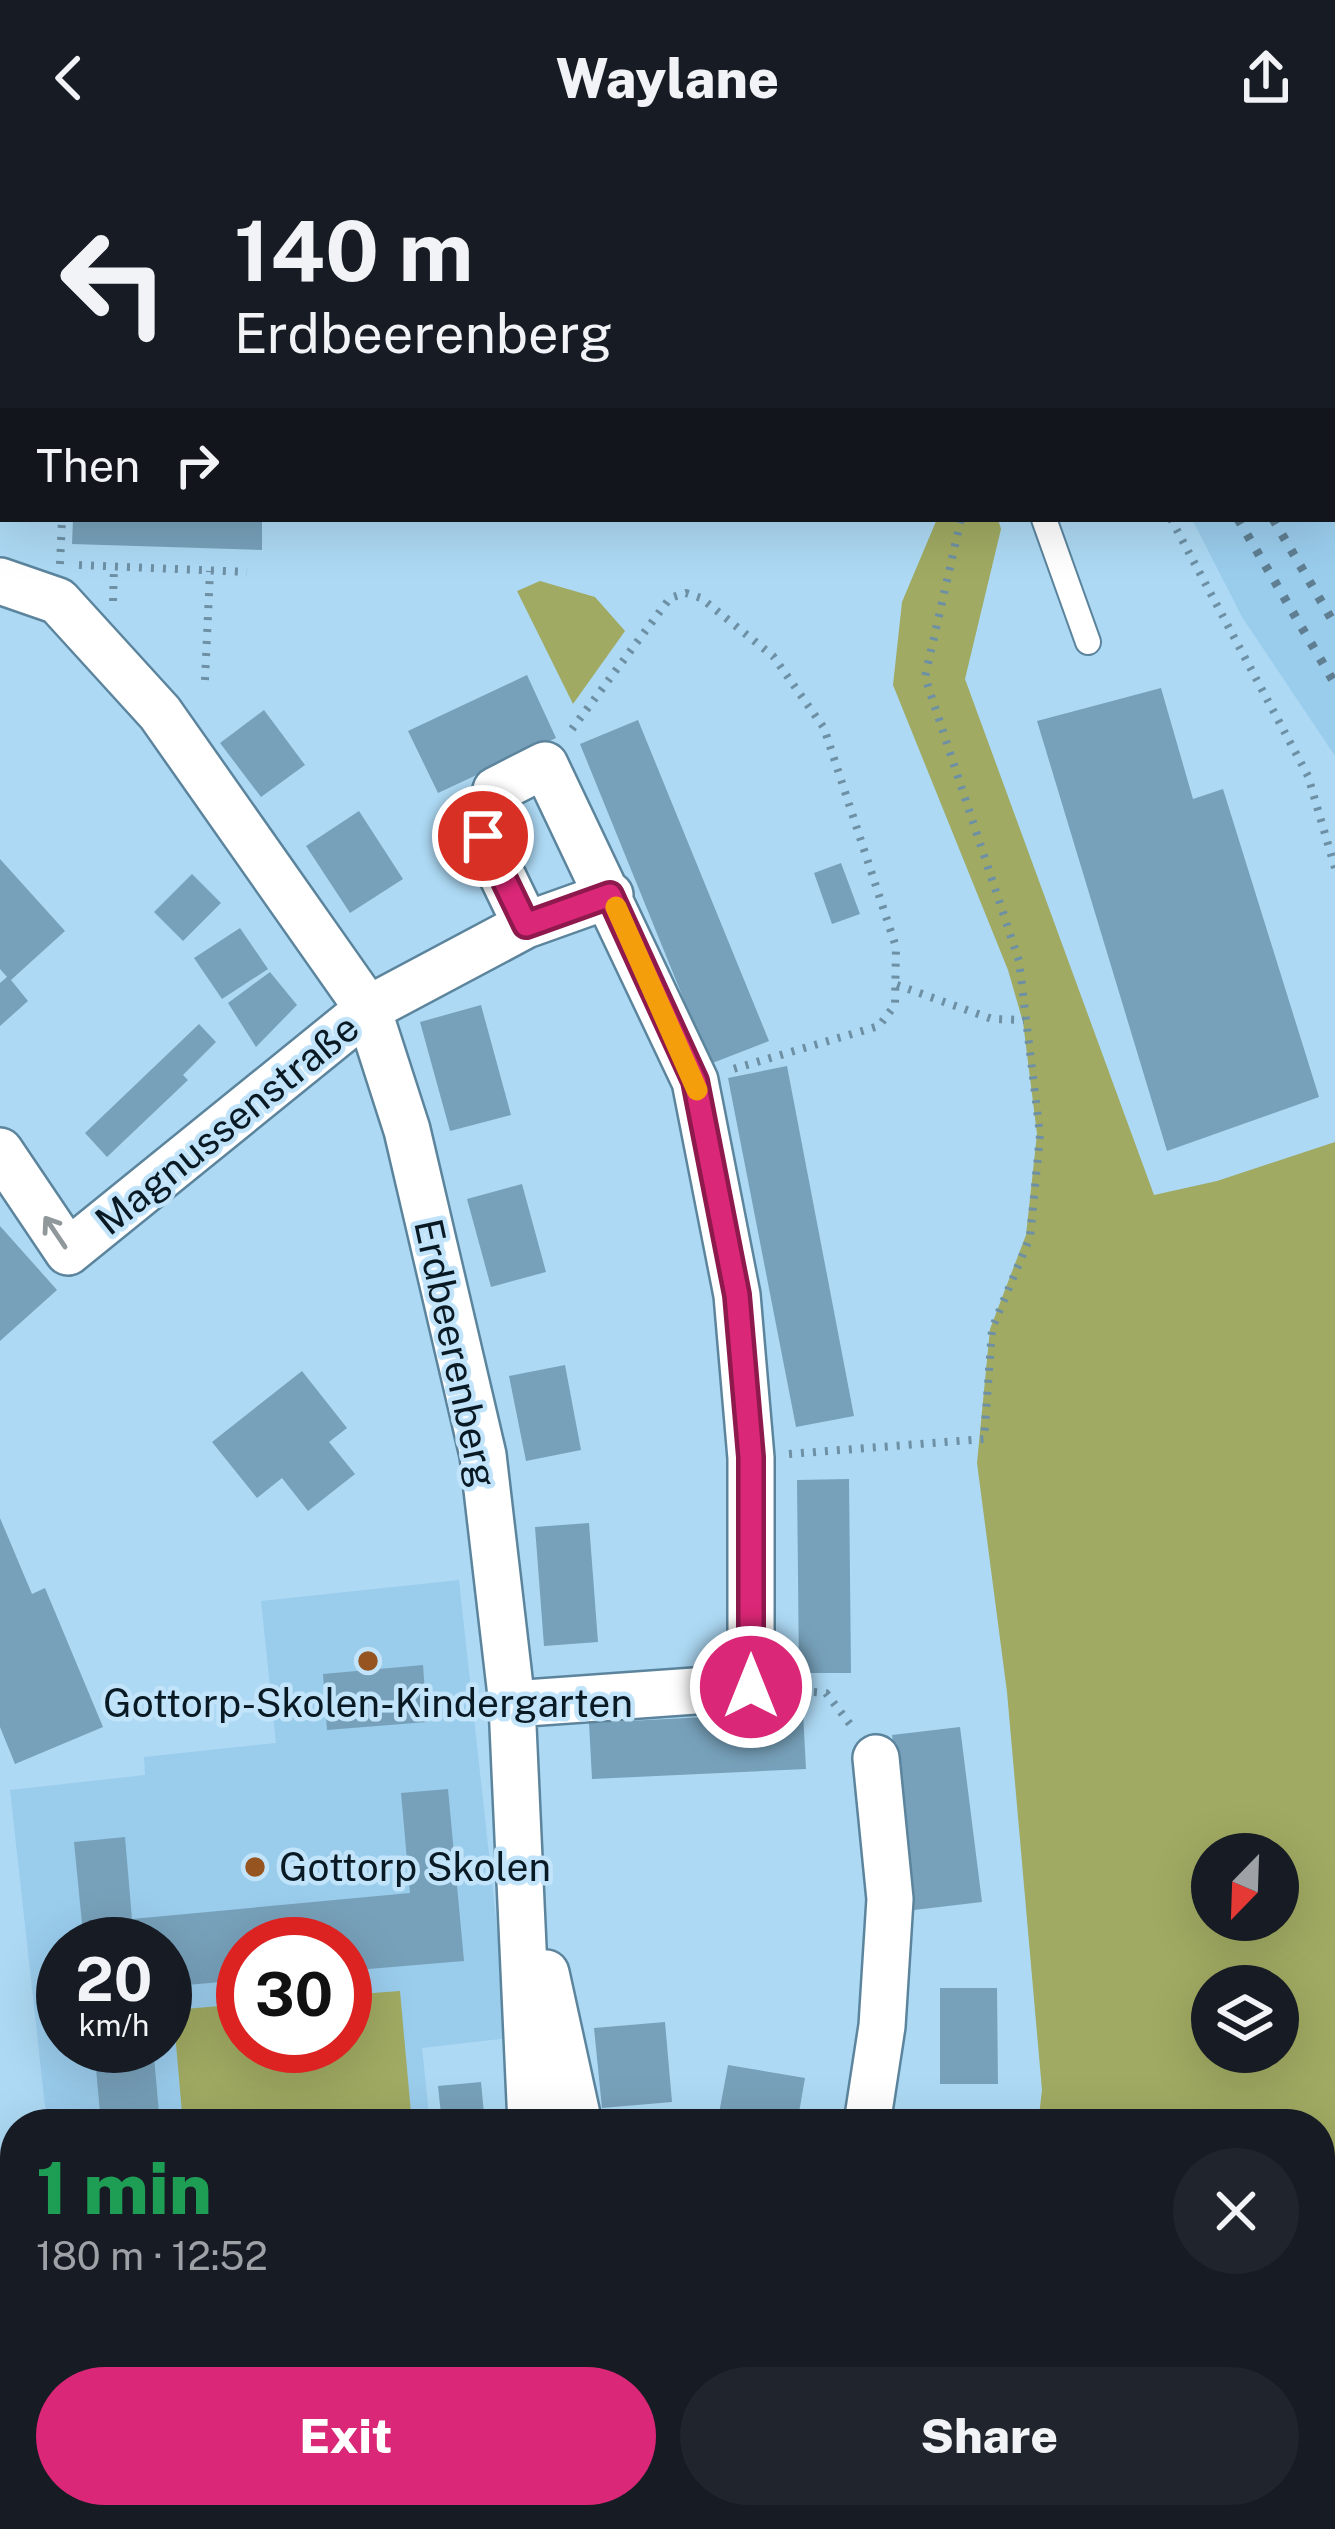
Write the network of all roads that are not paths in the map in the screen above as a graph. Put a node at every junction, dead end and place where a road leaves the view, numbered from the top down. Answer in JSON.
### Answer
{"nodes":[{"id":1,"x":1045,"y":522,"type":"edge"},
{"id":2,"x":0,"y":581,"type":"edge"},
{"id":3,"x":1088,"y":642,"type":"dead end"},
{"id":4,"x":610,"y":895,"type":"junction"},
{"id":5,"x":526,"y":925,"type":"junction"},
{"id":6,"x":368,"y":1009,"type":"junction"},
{"id":7,"x":0,"y":1150,"type":"edge"},
{"id":8,"x":512,"y":1704,"type":"junction"},
{"id":9,"x":877,"y":1758,"type":"road end"},
{"id":10,"x":523,"y":1950,"type":"junction"},
{"id":11,"x":530,"y":2109,"type":"edge"},
{"id":12,"x":576,"y":2109,"type":"edge"},
{"id":13,"x":869,"y":2109,"type":"edge"}],
"edges":[{"from":1,"to":3,"type":"lane"},
{"from":2,"to":6,"type":"street","name":"Erdbeerenberg"},
{"from":4,"to":5,"type":"street"},
{"from":4,"to":5,"type":"street"},
{"from":4,"to":8,"type":"street"},
{"from":5,"to":6,"type":"street"},
{"from":6,"to":7,"type":"street","name":"Magnussenstraße","one_way":true},
{"from":6,"to":8,"type":"street","name":"Erdbeerenberg"},
{"from":8,"to":10,"type":"street","name":"Erdbeerenberg"},
{"from":9,"to":13,"type":"street"},
{"from":10,"to":11,"type":"street","name":"Erdbeerenberg"},
{"from":10,"to":12,"type":"street","name":"Erdbeerenberg"}]}
